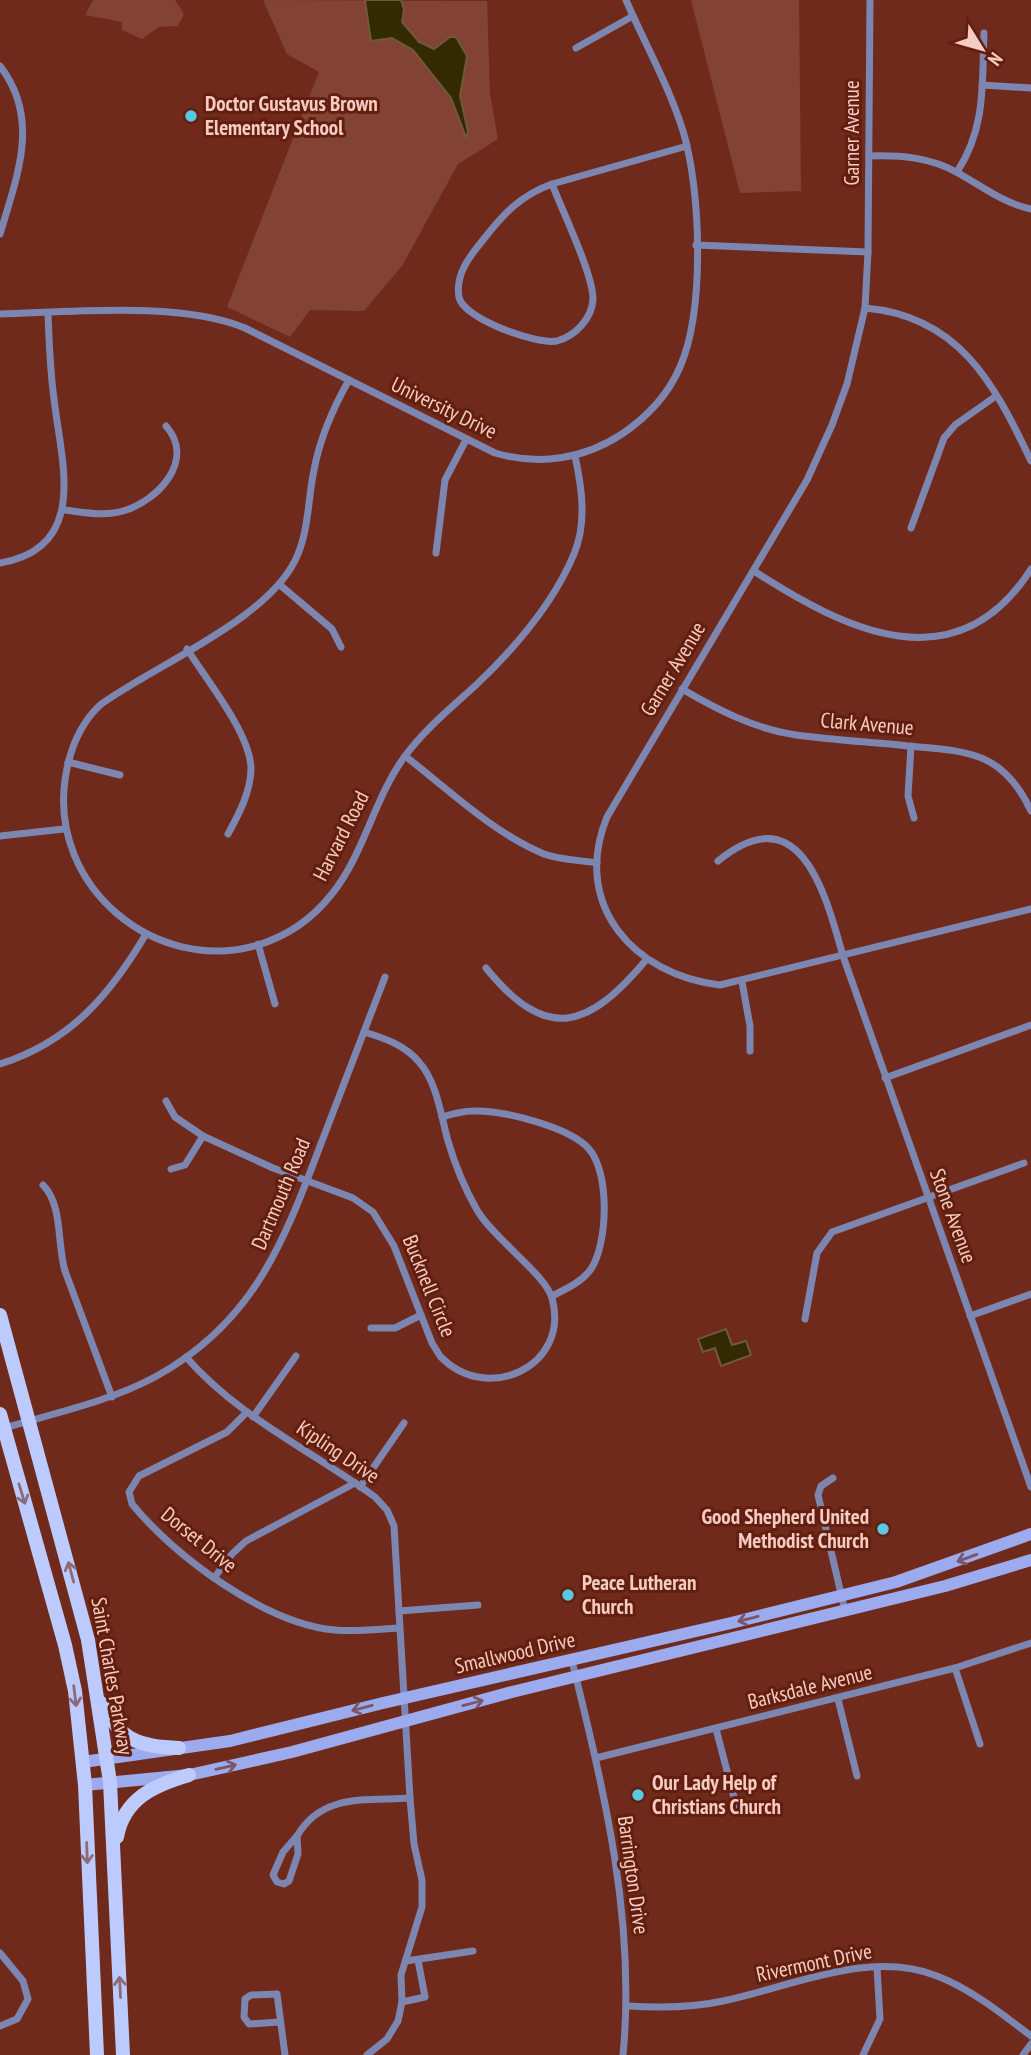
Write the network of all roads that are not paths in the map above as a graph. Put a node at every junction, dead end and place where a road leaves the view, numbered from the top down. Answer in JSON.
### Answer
{"nodes":[{"id":1,"x":626,"y":0,"type":"edge"},
{"id":2,"x":870,"y":0,"type":"edge"},
{"id":3,"x":633,"y":16,"type":"junction"},
{"id":4,"x":984,"y":33,"type":"dead end"},
{"id":5,"x":576,"y":48,"type":"dead end"},
{"id":6,"x":0,"y":66,"type":"edge"},
{"id":7,"x":982,"y":85,"type":"junction"},
{"id":8,"x":1031,"y":88,"type":"edge"},
{"id":9,"x":687,"y":145,"type":"junction"},
{"id":10,"x":869,"y":156,"type":"junction"},
{"id":11,"x":957,"y":172,"type":"junction"},
{"id":12,"x":552,"y":184,"type":"junction"},
{"id":13,"x":1031,"y":209,"type":"edge"},
{"id":14,"x":2,"y":220,"type":"edge"},
{"id":15,"x":0,"y":234,"type":"edge"},
{"id":16,"x":696,"y":245,"type":"junction"},
{"id":17,"x":868,"y":252,"type":"junction"},
{"id":18,"x":864,"y":308,"type":"junction"},
{"id":19,"x":48,"y":313,"type":"junction"},
{"id":20,"x":0,"y":314,"type":"edge"},
{"id":21,"x":349,"y":380,"type":"junction"},
{"id":22,"x":996,"y":396,"type":"junction"},
{"id":23,"x":166,"y":426,"type":"dead end"},
{"id":24,"x":466,"y":440,"type":"junction"},
{"id":25,"x":575,"y":456,"type":"junction"},
{"id":26,"x":1031,"y":461,"type":"edge"},
{"id":27,"x":64,"y":510,"type":"junction"},
{"id":28,"x":911,"y":528,"type":"dead end"},
{"id":29,"x":436,"y":553,"type":"dead end"},
{"id":30,"x":0,"y":563,"type":"edge"},
{"id":31,"x":1031,"y":569,"type":"edge"},
{"id":32,"x":754,"y":571,"type":"junction"},
{"id":33,"x":280,"y":586,"type":"junction"},
{"id":34,"x":341,"y":647,"type":"dead end"},
{"id":35,"x":187,"y":649,"type":"junction"},
{"id":36,"x":682,"y":689,"type":"junction"},
{"id":37,"x":911,"y":746,"type":"junction"},
{"id":38,"x":405,"y":756,"type":"junction"},
{"id":39,"x":68,"y":762,"type":"junction"},
{"id":40,"x":120,"y":775,"type":"dead end"},
{"id":41,"x":1031,"y":811,"type":"edge"},
{"id":42,"x":914,"y":818,"type":"dead end"},
{"id":43,"x":64,"y":829,"type":"junction"},
{"id":44,"x":228,"y":834,"type":"dead end"},
{"id":45,"x":0,"y":836,"type":"edge"},
{"id":46,"x":718,"y":861,"type":"dead end"},
{"id":47,"x":597,"y":863,"type":"junction"},
{"id":48,"x":1031,"y":909,"type":"edge"},
{"id":49,"x":146,"y":934,"type":"junction"},
{"id":50,"x":258,"y":944,"type":"junction"},
{"id":51,"x":842,"y":956,"type":"junction"},
{"id":52,"x":646,"y":960,"type":"junction"},
{"id":53,"x":486,"y":968,"type":"dead end"},
{"id":54,"x":384,"y":977,"type":"dead end"},
{"id":55,"x":742,"y":982,"type":"junction"},
{"id":56,"x":275,"y":1004,"type":"dead end"},
{"id":57,"x":1031,"y":1025,"type":"edge"},
{"id":58,"x":364,"y":1031,"type":"junction"},
{"id":59,"x":750,"y":1051,"type":"dead end"},
{"id":60,"x":0,"y":1064,"type":"edge"},
{"id":61,"x":885,"y":1078,"type":"junction"},
{"id":62,"x":166,"y":1101,"type":"dead end"},
{"id":63,"x":442,"y":1116,"type":"junction"},
{"id":64,"x":203,"y":1136,"type":"junction"},
{"id":65,"x":1024,"y":1163,"type":"dead end"},
{"id":66,"x":170,"y":1169,"type":"dead end"},
{"id":67,"x":306,"y":1182,"type":"junction"},
{"id":68,"x":43,"y":1185,"type":"dead end"},
{"id":69,"x":928,"y":1195,"type":"junction"},
{"id":70,"x":1031,"y":1294,"type":"edge"},
{"id":71,"x":552,"y":1296,"type":"junction"},
{"id":72,"x":0,"y":1315,"type":"edge"},
{"id":73,"x":421,"y":1315,"type":"junction"},
{"id":74,"x":970,"y":1316,"type":"junction"},
{"id":75,"x":805,"y":1319,"type":"dead end"},
{"id":76,"x":371,"y":1328,"type":"dead end"},
{"id":77,"x":296,"y":1356,"type":"dead end"},
{"id":78,"x":186,"y":1357,"type":"junction"},
{"id":79,"x":112,"y":1396,"type":"junction"},
{"id":80,"x":250,"y":1415,"type":"junction"},
{"id":81,"x":2,"y":1421,"type":"edge"},
{"id":82,"x":29,"y":1421,"type":"junction"},
{"id":83,"x":404,"y":1423,"type":"dead end"},
{"id":84,"x":833,"y":1478,"type":"dead end"},
{"id":85,"x":357,"y":1485,"type":"junction"},
{"id":86,"x":1031,"y":1487,"type":"edge"},
{"id":87,"x":1031,"y":1534,"type":"edge"},
{"id":88,"x":1031,"y":1560,"type":"edge"},
{"id":89,"x":214,"y":1578,"type":"junction"},
{"id":90,"x":842,"y":1596,"type":"junction"},
{"id":91,"x":478,"y":1605,"type":"dead end"},
{"id":92,"x":399,"y":1611,"type":"junction"},
{"id":93,"x":845,"y":1611,"type":"junction"},
{"id":94,"x":400,"y":1628,"type":"junction"},
{"id":95,"x":1031,"y":1643,"type":"edge"},
{"id":96,"x":572,"y":1661,"type":"junction"},
{"id":97,"x":955,"y":1668,"type":"junction"},
{"id":98,"x":576,"y":1677,"type":"junction"},
{"id":99,"x":96,"y":1694,"type":"junction"},
{"id":100,"x":407,"y":1698,"type":"junction"},
{"id":101,"x":838,"y":1699,"type":"junction"},
{"id":102,"x":407,"y":1720,"type":"junction"},
{"id":103,"x":716,"y":1729,"type":"junction"},
{"id":104,"x":980,"y":1744,"type":"dead end"},
{"id":105,"x":179,"y":1748,"type":"junction"},
{"id":106,"x":596,"y":1758,"type":"junction"},
{"id":107,"x":105,"y":1760,"type":"junction"},
{"id":108,"x":83,"y":1762,"type":"junction"},
{"id":109,"x":189,"y":1775,"type":"junction"},
{"id":110,"x":857,"y":1776,"type":"dead end"},
{"id":111,"x":110,"y":1782,"type":"junction"},
{"id":112,"x":85,"y":1784,"type":"junction"},
{"id":113,"x":410,"y":1798,"type":"junction"},
{"id":114,"x":736,"y":1805,"type":"dead end"},
{"id":115,"x":297,"y":1836,"type":"junction"},
{"id":116,"x":113,"y":1856,"type":"junction"},
{"id":117,"x":474,"y":1951,"type":"dead end"},
{"id":118,"x":0,"y":1953,"type":"edge"},
{"id":119,"x":418,"y":1960,"type":"junction"},
{"id":120,"x":406,"y":1961,"type":"junction"},
{"id":121,"x":877,"y":1966,"type":"junction"},
{"id":122,"x":402,"y":2002,"type":"junction"},
{"id":123,"x":628,"y":2006,"type":"junction"},
{"id":124,"x":279,"y":2022,"type":"junction"},
{"id":125,"x":0,"y":2026,"type":"edge"},
{"id":126,"x":1031,"y":2036,"type":"edge"},
{"id":127,"x":1031,"y":2044,"type":"edge"},
{"id":128,"x":96,"y":2055,"type":"edge"},
{"id":129,"x":123,"y":2055,"type":"edge"},
{"id":130,"x":285,"y":2055,"type":"edge"},
{"id":131,"x":367,"y":2055,"type":"edge"},
{"id":132,"x":623,"y":2055,"type":"edge"},
{"id":133,"x":863,"y":2055,"type":"edge"},
{"id":134,"x":1023,"y":2055,"type":"edge"}],
"edges":[{"from":1,"to":3,"type":"street","name":"University Drive"},
{"from":2,"to":10,"type":"street","name":"Garner Avenue"},
{"from":3,"to":5,"type":"street"},
{"from":3,"to":9,"type":"street","name":"University Drive"},
{"from":4,"to":7,"type":"street"},
{"from":6,"to":14,"type":"street"},
{"from":7,"to":8,"type":"street"},
{"from":7,"to":11,"type":"street"},
{"from":9,"to":12,"type":"street"},
{"from":9,"to":16,"type":"street","name":"University Drive"},
{"from":10,"to":11,"type":"street"},
{"from":10,"to":17,"type":"street","name":"Garner Avenue"},
{"from":11,"to":13,"type":"street"},
{"from":12,"to":12,"type":"street"},
{"from":14,"to":15,"type":"street"},
{"from":16,"to":17,"type":"street"},
{"from":16,"to":25,"type":"street","name":"University Drive"},
{"from":17,"to":18,"type":"street","name":"Garner Avenue"},
{"from":18,"to":22,"type":"street"},
{"from":18,"to":32,"type":"street","name":"Garner Avenue"},
{"from":19,"to":20,"type":"street","name":"University Drive"},
{"from":19,"to":21,"type":"street","name":"University Drive"},
{"from":19,"to":27,"type":"street"},
{"from":21,"to":24,"type":"street","name":"University Drive"},
{"from":21,"to":33,"type":"street","name":"Harvard Road"},
{"from":22,"to":26,"type":"street"},
{"from":22,"to":28,"type":"street"},
{"from":23,"to":27,"type":"street"},
{"from":24,"to":25,"type":"street","name":"University Drive"},
{"from":24,"to":29,"type":"street"},
{"from":25,"to":38,"type":"street","name":"Harvard Road"},
{"from":27,"to":30,"type":"street"},
{"from":31,"to":32,"type":"street"},
{"from":32,"to":36,"type":"street","name":"Garner Avenue"},
{"from":33,"to":34,"type":"street"},
{"from":33,"to":35,"type":"street","name":"Harvard Road"},
{"from":35,"to":39,"type":"street","name":"Harvard Road"},
{"from":35,"to":44,"type":"street"},
{"from":36,"to":37,"type":"street","name":"Clark Avenue"},
{"from":36,"to":47,"type":"street","name":"Garner Avenue"},
{"from":37,"to":41,"type":"street","name":"Clark Avenue"},
{"from":37,"to":42,"type":"street"},
{"from":38,"to":47,"type":"street"},
{"from":38,"to":50,"type":"street","name":"Harvard Road"},
{"from":39,"to":40,"type":"street"},
{"from":39,"to":43,"type":"street","name":"Harvard Road"},
{"from":43,"to":45,"type":"street"},
{"from":43,"to":49,"type":"street","name":"Harvard Road"},
{"from":46,"to":51,"type":"street","name":"Stone Avenue"},
{"from":47,"to":52,"type":"street","name":"Garner Avenue"},
{"from":48,"to":51,"type":"street","name":"Garner Avenue"},
{"from":49,"to":50,"type":"street","name":"Harvard Road"},
{"from":49,"to":60,"type":"street"},
{"from":50,"to":56,"type":"street"},
{"from":51,"to":55,"type":"street","name":"Garner Avenue"},
{"from":51,"to":61,"type":"street","name":"Stone Avenue"},
{"from":52,"to":53,"type":"street"},
{"from":52,"to":55,"type":"street","name":"Garner Avenue"},
{"from":54,"to":58,"type":"street","name":"Dartmouth Road"},
{"from":55,"to":59,"type":"street"},
{"from":57,"to":61,"type":"street"},
{"from":58,"to":63,"type":"street"},
{"from":58,"to":67,"type":"street","name":"Dartmouth Road"},
{"from":61,"to":69,"type":"street","name":"Stone Avenue"},
{"from":62,"to":64,"type":"street","name":"Bucknell Circle"},
{"from":63,"to":71,"type":"street"},
{"from":63,"to":71,"type":"street"},
{"from":64,"to":66,"type":"street"},
{"from":64,"to":67,"type":"street","name":"Bucknell Circle"},
{"from":65,"to":69,"type":"street"},
{"from":67,"to":73,"type":"street","name":"Bucknell Circle"},
{"from":67,"to":78,"type":"street","name":"Dartmouth Road"},
{"from":68,"to":79,"type":"street"},
{"from":69,"to":74,"type":"street","name":"Stone Avenue"},
{"from":69,"to":75,"type":"street"},
{"from":70,"to":74,"type":"street"},
{"from":71,"to":73,"type":"street","name":"Bucknell Circle"},
{"from":72,"to":82,"type":"main road","name":"Saint Charles Parkway"},
{"from":73,"to":76,"type":"street"},
{"from":74,"to":86,"type":"street","name":"Stone Avenue"},
{"from":77,"to":80,"type":"street"},
{"from":78,"to":79,"type":"street","name":"Dartmouth Road"},
{"from":78,"to":80,"type":"street","name":"Kipling Drive"},
{"from":79,"to":82,"type":"street","name":"Dartmouth Road"},
{"from":80,"to":85,"type":"street","name":"Kipling Drive"},
{"from":80,"to":89,"type":"street","name":"Dorset Drive"},
{"from":81,"to":82,"type":"street","name":"Dartmouth Road"},
{"from":81,"to":108,"type":"main road","name":"Saint Charles Parkway","one_way":true},
{"from":99,"to":82,"type":"main road","name":"Saint Charles Parkway","one_way":true},
{"from":83,"to":85,"type":"street"},
{"from":84,"to":90,"type":"street"},
{"from":85,"to":89,"type":"street"},
{"from":85,"to":92,"type":"street","name":"Kipling Drive"},
{"from":87,"to":90,"type":"main road","name":"Smallwood Drive","one_way":true},
{"from":88,"to":93,"type":"main road","name":"Smallwood Drive"},
{"from":89,"to":94,"type":"street","name":"Dorset Drive"},
{"from":90,"to":93,"type":"street"},
{"from":90,"to":96,"type":"main road","name":"Smallwood Drive","one_way":true},
{"from":91,"to":92,"type":"street"},
{"from":92,"to":94,"type":"street","name":"Kipling Drive"},
{"from":93,"to":98,"type":"main road","name":"Smallwood Drive"},
{"from":94,"to":100,"type":"street","name":"Kipling Drive"},
{"from":95,"to":97,"type":"street","name":"Barksdale Avenue"},
{"from":96,"to":98,"type":"street","name":"Barrington Drive"},
{"from":96,"to":100,"type":"main road","name":"Smallwood Drive"},
{"from":97,"to":101,"type":"street","name":"Barksdale Avenue"},
{"from":97,"to":104,"type":"street"},
{"from":102,"to":98,"type":"main road","name":"Smallwood Drive","one_way":true},
{"from":98,"to":106,"type":"street","name":"Barrington Drive"},
{"from":99,"to":105,"type":"main road"},
{"from":99,"to":107,"type":"main road","name":"Saint Charles Parkway"},
{"from":100,"to":102,"type":"street","name":"Kipling Drive"},
{"from":100,"to":105,"type":"main road","name":"Smallwood Drive","one_way":true},
{"from":101,"to":103,"type":"street","name":"Barksdale Avenue"},
{"from":101,"to":110,"type":"street"},
{"from":109,"to":102,"type":"main road","name":"Smallwood Drive","one_way":true},
{"from":102,"to":113,"type":"street","name":"Kipling Drive"},
{"from":103,"to":106,"type":"street","name":"Barksdale Avenue"},
{"from":103,"to":114,"type":"street"},
{"from":105,"to":107,"type":"main road","name":"Smallwood Drive"},
{"from":106,"to":123,"type":"street","name":"Barrington Drive"},
{"from":107,"to":108,"type":"main road","name":"Smallwood Drive"},
{"from":107,"to":111,"type":"main road","name":"Saint Charles Parkway"},
{"from":108,"to":112,"type":"main road","name":"Saint Charles Parkway"},
{"from":109,"to":111,"type":"main road","name":"Smallwood Drive"},
{"from":109,"to":116,"type":"main road"},
{"from":111,"to":112,"type":"main road","name":"Smallwood Drive"},
{"from":111,"to":116,"type":"main road","name":"Saint Charles Parkway"},
{"from":112,"to":128,"type":"main road","name":"Saint Charles Parkway","one_way":true},
{"from":113,"to":115,"type":"street"},
{"from":113,"to":120,"type":"street","name":"Kipling Drive"},
{"from":115,"to":115,"type":"street"},
{"from":129,"to":116,"type":"main road","name":"Saint Charles Parkway","one_way":true},
{"from":117,"to":119,"type":"street"},
{"from":118,"to":125,"type":"street"},
{"from":119,"to":120,"type":"street"},
{"from":119,"to":122,"type":"street"},
{"from":120,"to":122,"type":"street","name":"Kipling Drive"},
{"from":121,"to":123,"type":"street","name":"Rivermont Drive"},
{"from":121,"to":126,"type":"street","name":"Rivermont Drive"},
{"from":121,"to":133,"type":"street"},
{"from":122,"to":131,"type":"street","name":"Kipling Drive"},
{"from":123,"to":132,"type":"street","name":"Barrington Drive"},
{"from":124,"to":124,"type":"street"},
{"from":124,"to":130,"type":"street"},
{"from":127,"to":134,"type":"street"}]}
